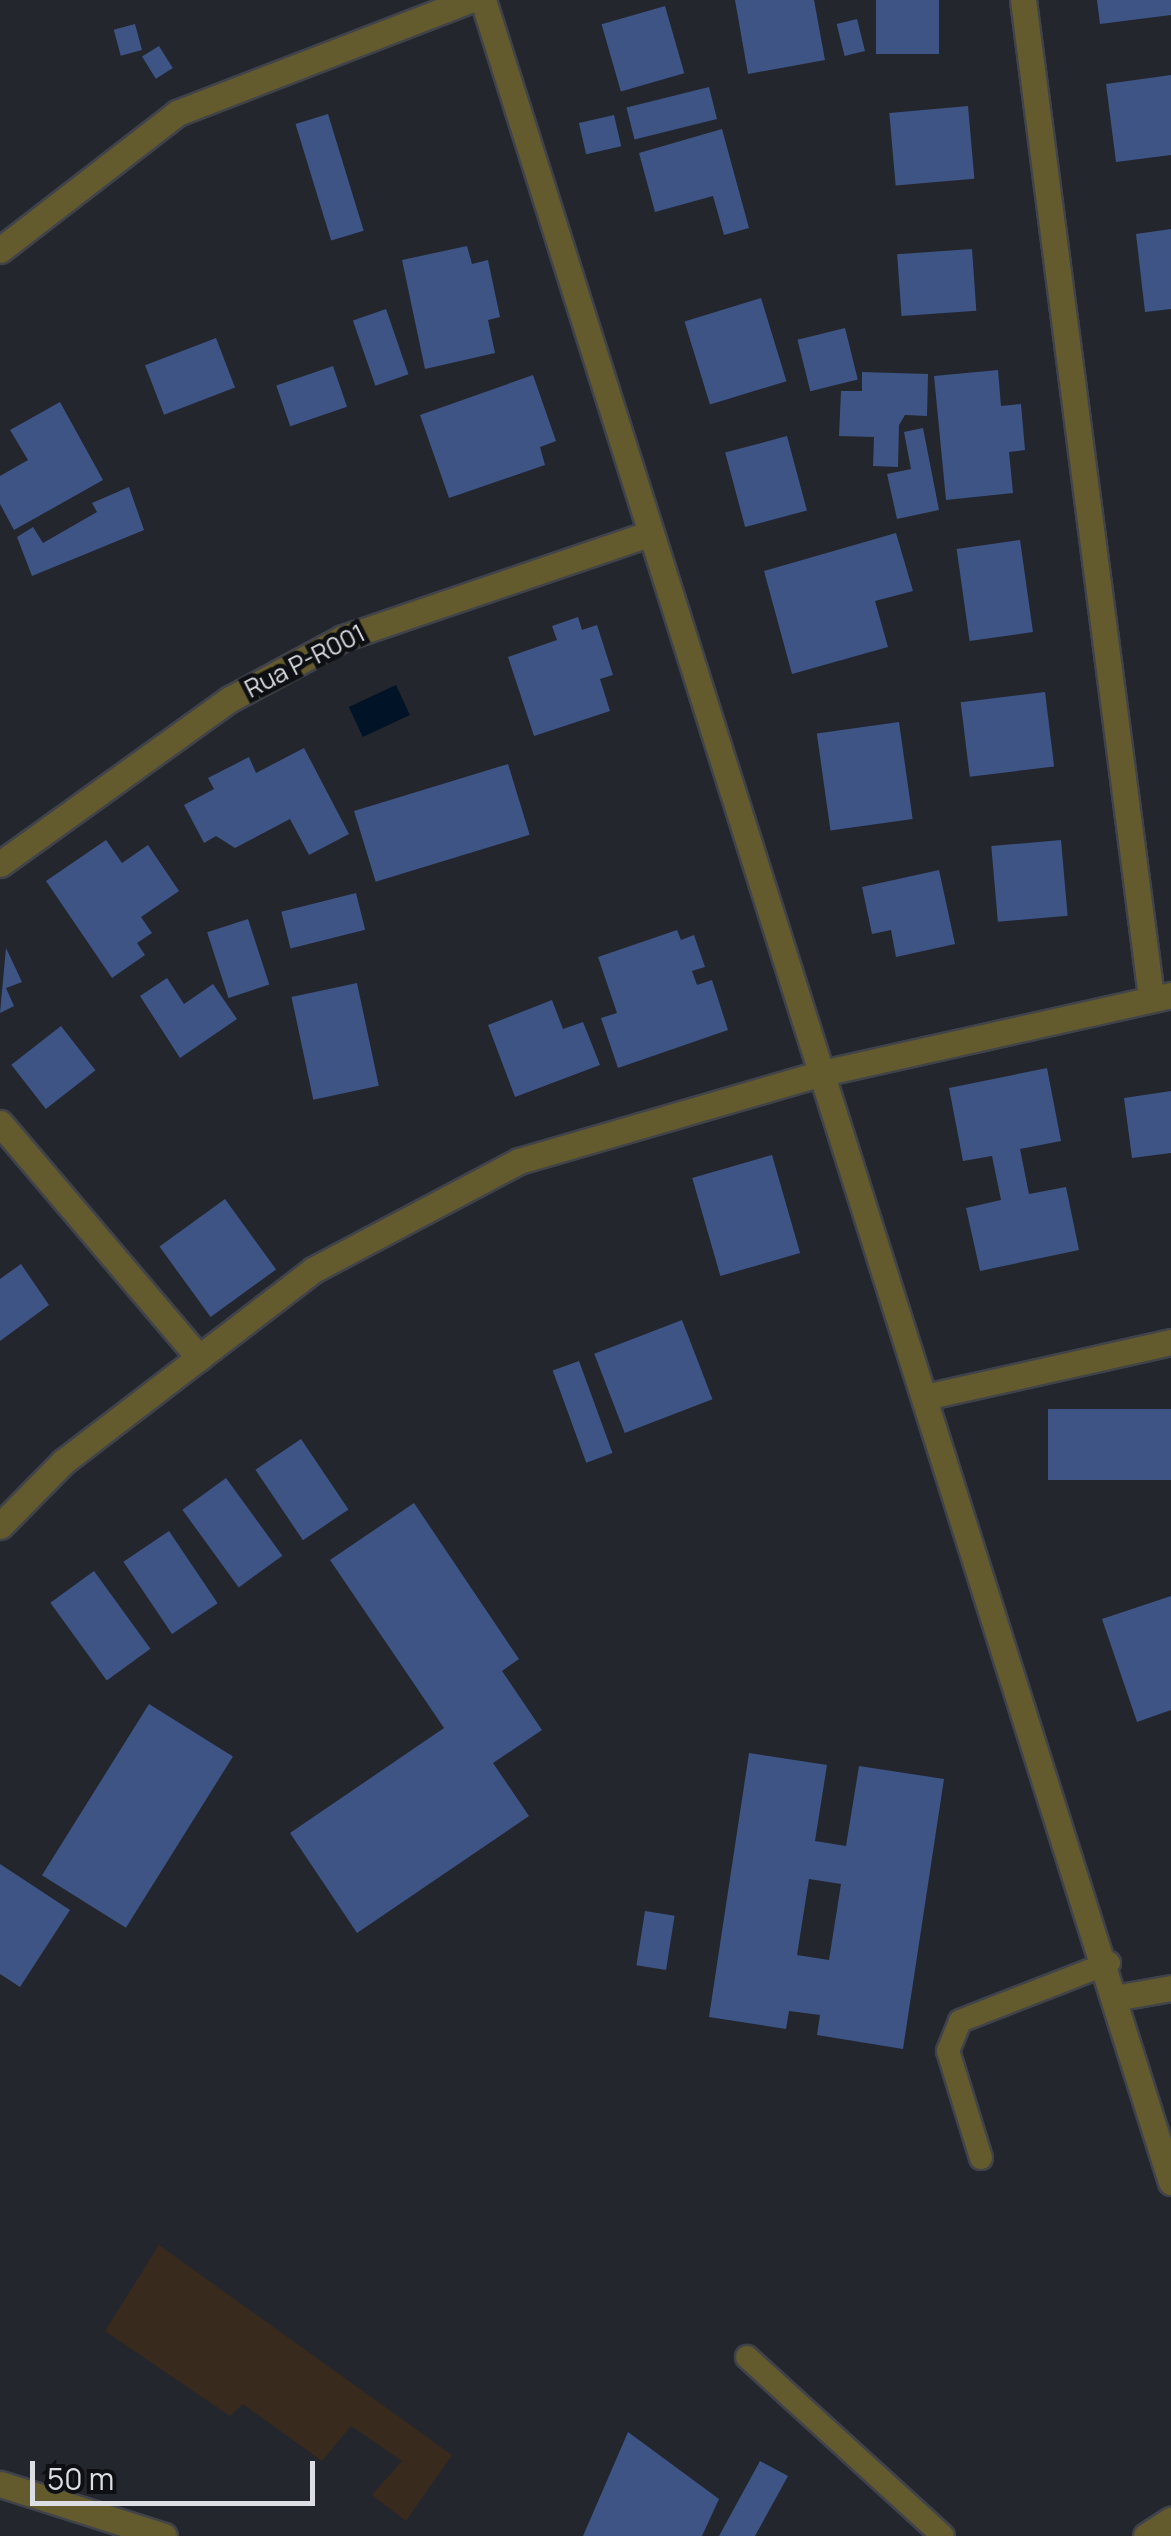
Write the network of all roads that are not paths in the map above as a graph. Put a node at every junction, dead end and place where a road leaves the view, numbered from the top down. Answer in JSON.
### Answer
{"nodes":[{"id":1,"x":470,"y":0,"type":"edge"},
{"id":2,"x":483,"y":0,"type":"edge"},
{"id":3,"x":1023,"y":0,"type":"edge"},
{"id":4,"x":0,"y":250,"type":"edge"},
{"id":5,"x":649,"y":534,"type":"junction"},
{"id":6,"x":0,"y":864,"type":"edge"},
{"id":7,"x":1161,"y":996,"type":"edge"},
{"id":8,"x":818,"y":1074,"type":"junction"},
{"id":9,"x":0,"y":1123,"type":"edge"},
{"id":10,"x":1171,"y":1342,"type":"edge"},
{"id":11,"x":199,"y":1358,"type":"junction"},
{"id":12,"x":924,"y":1397,"type":"junction"},
{"id":13,"x":0,"y":1526,"type":"edge"},
{"id":14,"x":1109,"y":1963,"type":"junction"},
{"id":15,"x":1171,"y":1988,"type":"edge"},
{"id":16,"x":1120,"y":1997,"type":"junction"},
{"id":17,"x":981,"y":2158,"type":"dead end"},
{"id":18,"x":1171,"y":2182,"type":"edge"},
{"id":19,"x":747,"y":2357,"type":"dead end"},
{"id":20,"x":0,"y":2484,"type":"edge"},
{"id":21,"x":1171,"y":2520,"type":"edge"},
{"id":22,"x":164,"y":2536,"type":"edge"},
{"id":23,"x":943,"y":2536,"type":"edge"},
{"id":24,"x":1146,"y":2536,"type":"edge"}],
"edges":[{"from":1,"to":4,"type":"street"},
{"from":2,"to":5,"type":"street"},
{"from":3,"to":7,"type":"street"},
{"from":5,"to":6,"type":"street","name":"Rua P-R001"},
{"from":5,"to":8,"type":"street"},
{"from":7,"to":8,"type":"street"},
{"from":8,"to":11,"type":"street"},
{"from":8,"to":12,"type":"street"},
{"from":9,"to":11,"type":"street"},
{"from":10,"to":12,"type":"street"},
{"from":11,"to":13,"type":"street"},
{"from":12,"to":14,"type":"street"},
{"from":14,"to":16,"type":"street"},
{"from":14,"to":17,"type":"lane"},
{"from":15,"to":16,"type":"street"},
{"from":16,"to":18,"type":"street"},
{"from":19,"to":23,"type":"lane"},
{"from":20,"to":22,"type":"street"},
{"from":21,"to":24,"type":"street"}]}
